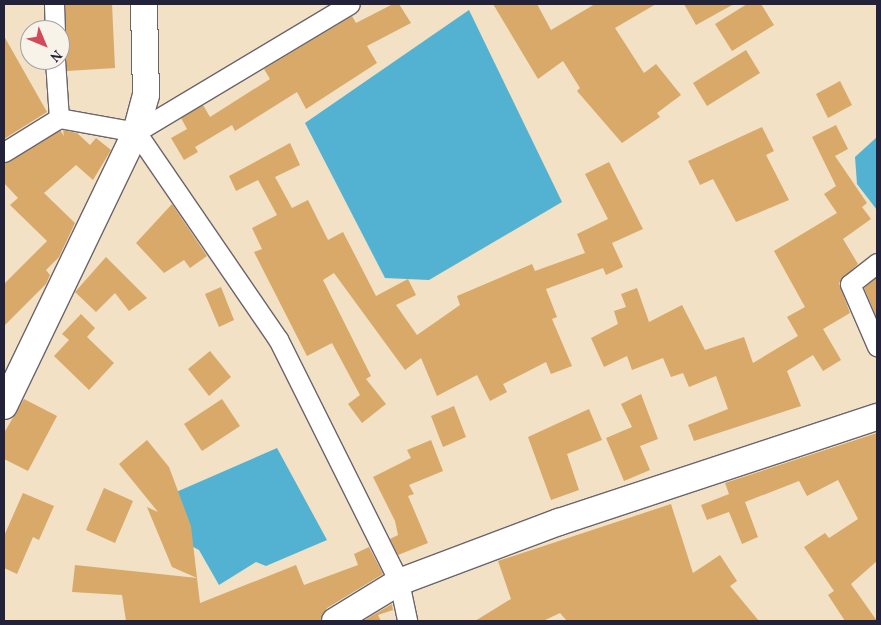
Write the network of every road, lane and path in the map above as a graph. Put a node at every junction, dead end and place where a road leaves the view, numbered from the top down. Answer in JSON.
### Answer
{"nodes":[{"id":1,"x":54,"y":4,"type":"edge"},
{"id":2,"x":144,"y":4,"type":"edge"},
{"id":3,"x":350,"y":4,"type":"edge"},
{"id":4,"x":55,"y":20,"type":"edge"},
{"id":5,"x":56,"y":70,"type":"edge"},
{"id":6,"x":59,"y":118,"type":"junction"},
{"id":7,"x":136,"y":132,"type":"junction"},
{"id":8,"x":4,"y":152,"type":"edge"},
{"id":9,"x":877,"y":263,"type":"edge"},
{"id":10,"x":877,"y":346,"type":"edge"},
{"id":11,"x":4,"y":406,"type":"edge"},
{"id":12,"x":877,"y":417,"type":"edge"},
{"id":13,"x":399,"y":582,"type":"junction"},
{"id":14,"x":335,"y":621,"type":"edge"},
{"id":15,"x":407,"y":621,"type":"edge"}],
"edges":[{"from":1,"to":4,"type":"street"},
{"from":2,"to":7,"type":"street"},
{"from":3,"to":7,"type":"street"},
{"from":5,"to":6,"type":"street"},
{"from":6,"to":7,"type":"street"},
{"from":6,"to":8,"type":"street"},
{"from":7,"to":11,"type":"street"},
{"from":7,"to":13,"type":"street"},
{"from":9,"to":10,"type":"street"},
{"from":12,"to":13,"type":"street"},
{"from":13,"to":14,"type":"street"},
{"from":13,"to":15,"type":"street"}]}
